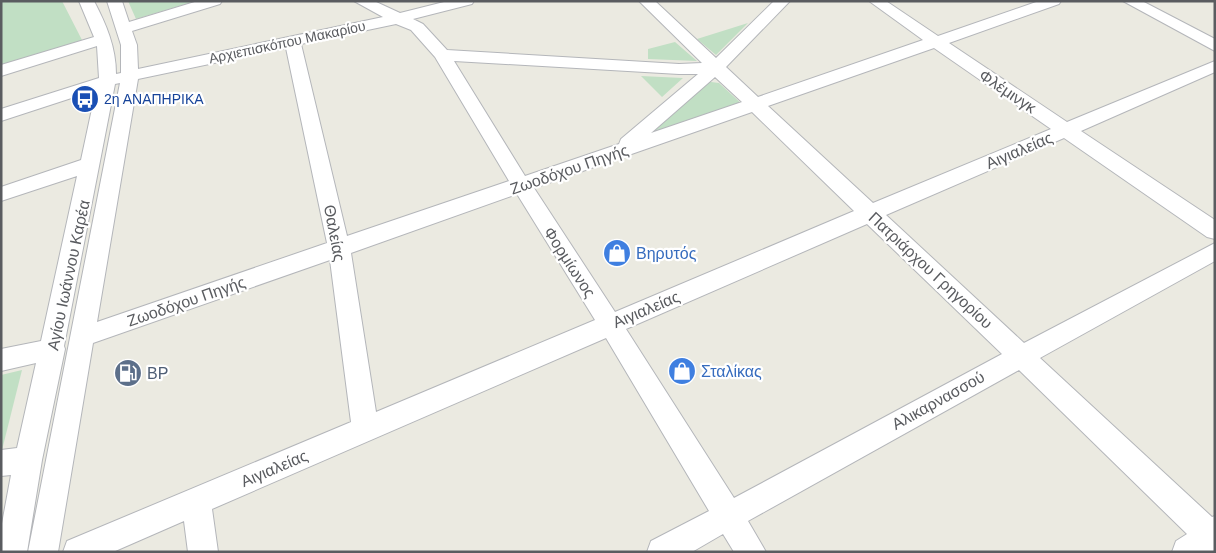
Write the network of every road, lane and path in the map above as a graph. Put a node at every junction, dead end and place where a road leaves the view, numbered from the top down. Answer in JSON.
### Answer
{"nodes":[{"id":1,"x":86,"y":1,"type":"edge"},
{"id":2,"x":114,"y":1,"type":"edge"},
{"id":3,"x":215,"y":1,"type":"edge"},
{"id":4,"x":361,"y":1,"type":"edge"},
{"id":5,"x":467,"y":1,"type":"edge"},
{"id":6,"x":646,"y":1,"type":"edge"},
{"id":7,"x":783,"y":1,"type":"edge"},
{"id":8,"x":876,"y":1,"type":"edge"},
{"id":9,"x":1054,"y":1,"type":"edge"},
{"id":10,"x":1130,"y":1,"type":"edge"},
{"id":11,"x":418,"y":14,"type":"edge"},
{"id":12,"x":396,"y":19,"type":"junction"},
{"id":13,"x":125,"y":28,"type":"junction"},
{"id":14,"x":103,"y":39,"type":"junction"},
{"id":15,"x":292,"y":40,"type":"junction"},
{"id":16,"x":936,"y":42,"type":"junction"},
{"id":17,"x":1215,"y":46,"type":"edge"},
{"id":18,"x":442,"y":55,"type":"junction"},
{"id":19,"x":1215,"y":66,"type":"edge"},
{"id":20,"x":715,"y":68,"type":"junction"},
{"id":21,"x":1,"y":71,"type":"edge"},
{"id":22,"x":130,"y":76,"type":"junction"},
{"id":23,"x":107,"y":82,"type":"junction"},
{"id":24,"x":754,"y":104,"type":"junction"},
{"id":25,"x":1,"y":115,"type":"edge"},
{"id":26,"x":1065,"y":130,"type":"junction"},
{"id":27,"x":618,"y":152,"type":"junction"},
{"id":28,"x":91,"y":164,"type":"junction"},
{"id":29,"x":521,"y":185,"type":"junction"},
{"id":30,"x":1,"y":194,"type":"edge"},
{"id":31,"x":871,"y":214,"type":"junction"},
{"id":32,"x":1215,"y":231,"type":"edge"},
{"id":33,"x":339,"y":248,"type":"junction"},
{"id":34,"x":1215,"y":251,"type":"edge"},
{"id":35,"x":610,"y":324,"type":"junction"},
{"id":36,"x":84,"y":336,"type":"junction"},
{"id":37,"x":53,"y":349,"type":"junction"},
{"id":38,"x":1020,"y":355,"type":"junction"},
{"id":39,"x":1,"y":360,"type":"edge"},
{"id":40,"x":365,"y":429,"type":"junction"},
{"id":41,"x":28,"y":460,"type":"junction"},
{"id":42,"x":1,"y":463,"type":"edge"},
{"id":43,"x":196,"y":501,"type":"junction"},
{"id":44,"x":728,"y":516,"type":"junction"},
{"id":45,"x":1207,"y":539,"type":"edge"},
{"id":46,"x":12,"y":552,"type":"edge"},
{"id":47,"x":43,"y":552,"type":"edge"},
{"id":48,"x":78,"y":552,"type":"edge"},
{"id":49,"x":203,"y":552,"type":"edge"},
{"id":50,"x":662,"y":552,"type":"edge"},
{"id":51,"x":751,"y":552,"type":"edge"}],
"edges":[{"from":1,"to":14,"type":"street","name":"Αγίου Ιωάννου Καρέα"},
{"from":2,"to":13,"type":"street","name":"Αγίου Ιωάννου Καρέα"},
{"from":3,"to":13,"type":"street"},
{"from":4,"to":12,"type":"street","name":"Φορμίωνος"},
{"from":5,"to":11,"type":"street"},
{"from":6,"to":20,"type":"street","name":"Πατριάρχου Γρηγορίου"},
{"from":7,"to":20,"type":"street"},
{"from":8,"to":16,"type":"street","name":"Φλέμινγκ"},
{"from":9,"to":16,"type":"street","name":"Ζωοδόχου Πηγής"},
{"from":10,"to":17,"type":"street"},
{"from":11,"to":12,"type":"street","name":"Φορμίωνος"},
{"from":11,"to":18,"type":"street","name":"Φορμίωνος"},
{"from":12,"to":15,"type":"street","name":"Αρχιεπισκόπου Μακαρίου"},
{"from":13,"to":22,"type":"street","name":"Αγίου Ιωάννου Καρέα"},
{"from":14,"to":21,"type":"street"},
{"from":14,"to":23,"type":"street","name":"Αγίου Ιωάννου Καρέα"},
{"from":15,"to":22,"type":"street","name":"Αρχιεπισκόπου Μακαρίου"},
{"from":15,"to":33,"type":"street","name":"Θαλείας"},
{"from":16,"to":24,"type":"street","name":"Ζωοδόχου Πηγής"},
{"from":16,"to":26,"type":"street","name":"Φλέμινγκ"},
{"from":18,"to":20,"type":"street"},
{"from":18,"to":29,"type":"street","name":"Φορμίωνος"},
{"from":19,"to":26,"type":"street","name":"Αιγιαλείας"},
{"from":20,"to":24,"type":"street","name":"Πατριάρχου Γρηγορίου"},
{"from":20,"to":27,"type":"street"},
{"from":22,"to":23,"type":"street","name":"Αρχιεπισκόπου Μακαρίου"},
{"from":22,"to":36,"type":"street","name":"Αγίου Ιωάννου Καρέα"},
{"from":23,"to":25,"type":"street","name":"Αρχιεπισκόπου Μακαρίου"},
{"from":23,"to":28,"type":"street","name":"Αγίου Ιωάννου Καρέα"},
{"from":24,"to":27,"type":"street","name":"Ζωοδόχου Πηγής"},
{"from":24,"to":31,"type":"street","name":"Πατριάρχου Γρηγορίου"},
{"from":26,"to":31,"type":"street","name":"Αιγιαλείας"},
{"from":26,"to":32,"type":"street","name":"Φλέμινγκ"},
{"from":27,"to":29,"type":"street","name":"Ζωοδόχου Πηγής"},
{"from":28,"to":30,"type":"street"},
{"from":28,"to":37,"type":"street","name":"Αγίου Ιωάννου Καρέα"},
{"from":29,"to":33,"type":"street","name":"Ζωοδόχου Πηγής"},
{"from":29,"to":35,"type":"street","name":"Φορμίωνος"},
{"from":31,"to":35,"type":"street","name":"Αιγιαλείας"},
{"from":31,"to":38,"type":"street","name":"Πατριάρχου Γρηγορίου"},
{"from":33,"to":36,"type":"street","name":"Ζωοδόχου Πηγής"},
{"from":33,"to":40,"type":"street","name":"Θαλείας"},
{"from":34,"to":38,"type":"street","name":"Αλικαρνασσού"},
{"from":35,"to":40,"type":"street","name":"Αιγιαλείας"},
{"from":35,"to":44,"type":"street","name":"Φορμίωνος"},
{"from":36,"to":47,"type":"street","name":"Αγίου Ιωάννου Καρέα"},
{"from":37,"to":39,"type":"street"},
{"from":37,"to":41,"type":"street","name":"Αγίου Ιωάννου Καρέα"},
{"from":38,"to":44,"type":"street","name":"Αλικαρνασσού"},
{"from":38,"to":45,"type":"street","name":"Πατριάρχου Γρηγορίου"},
{"from":40,"to":43,"type":"street","name":"Αιγιαλείας"},
{"from":41,"to":42,"type":"street"},
{"from":41,"to":46,"type":"street","name":"Αγίου Ιωάννου Καρέα"},
{"from":43,"to":48,"type":"street","name":"Αιγιαλείας"},
{"from":43,"to":49,"type":"street"},
{"from":44,"to":50,"type":"street","name":"Αλικαρνασσού"},
{"from":44,"to":51,"type":"street","name":"Φορμίωνος"}]}
